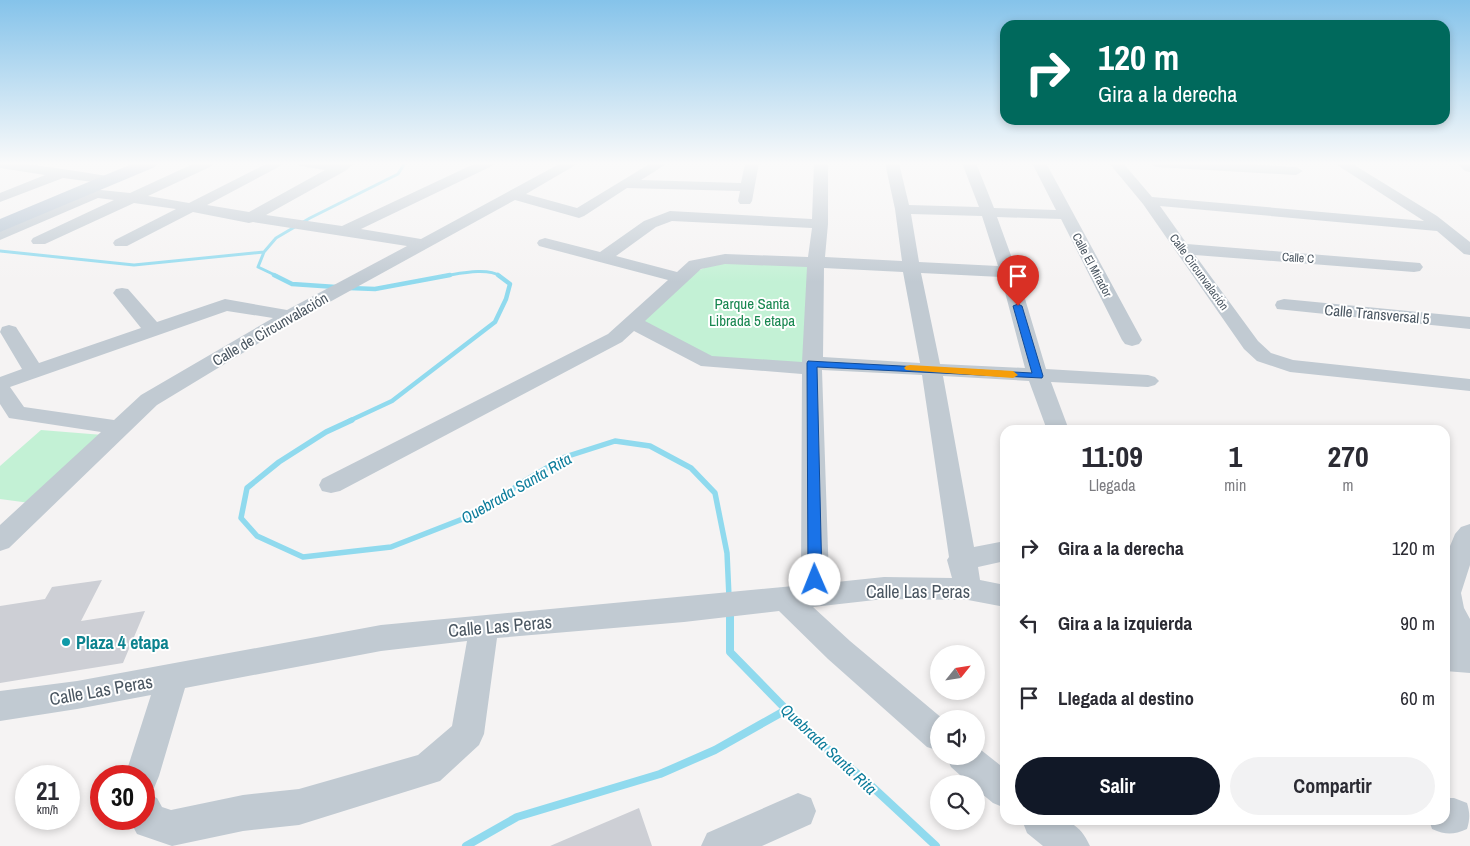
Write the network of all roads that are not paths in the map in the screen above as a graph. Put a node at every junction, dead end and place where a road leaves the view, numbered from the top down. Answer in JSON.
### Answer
{"nodes":[{"id":1,"x":60,"y":202,"type":"edge"},
{"id":2,"x":67,"y":202,"type":"edge"},
{"id":3,"x":122,"y":202,"type":"edge"},
{"id":4,"x":158,"y":202,"type":"edge"},
{"id":5,"x":201,"y":202,"type":"edge"},
{"id":6,"x":277,"y":202,"type":"edge"},
{"id":7,"x":405,"y":202,"type":"edge"},
{"id":8,"x":499,"y":202,"type":"edge"},
{"id":9,"x":540,"y":202,"type":"edge"},
{"id":10,"x":595,"y":202,"type":"edge"},
{"id":11,"x":745,"y":202,"type":"edge"},
{"id":12,"x":820,"y":202,"type":"edge"},
{"id":13,"x":901,"y":202,"type":"edge"},
{"id":14,"x":984,"y":202,"type":"edge"},
{"id":15,"x":1059,"y":202,"type":"edge"},
{"id":16,"x":1149,"y":202,"type":"edge"},
{"id":17,"x":1165,"y":202,"type":"edge"},
{"id":18,"x":1403,"y":202,"type":"edge"},
{"id":19,"x":190,"y":208,"type":"junction"},
{"id":20,"x":903,"y":209,"type":"junction"},
{"id":21,"x":988,"y":212,"type":"junction"},
{"id":22,"x":1066,"y":215,"type":"junction"},
{"id":23,"x":249,"y":218,"type":"junction"},
{"id":24,"x":742,"y":220,"type":"junction"},
{"id":25,"x":820,"y":224,"type":"junction"},
{"id":26,"x":0,"y":226,"type":"edge"},
{"id":27,"x":1442,"y":227,"type":"junction"},
{"id":28,"x":344,"y":232,"type":"junction"},
{"id":29,"x":0,"y":234,"type":"edge"},
{"id":30,"x":38,"y":241,"type":"dead end"},
{"id":31,"x":120,"y":243,"type":"dead end"},
{"id":32,"x":544,"y":243,"type":"dead end"},
{"id":33,"x":424,"y":244,"type":"junction"},
{"id":34,"x":1182,"y":249,"type":"junction"},
{"id":35,"x":1470,"y":250,"type":"edge"},
{"id":36,"x":603,"y":258,"type":"junction"},
{"id":37,"x":816,"y":262,"type":"junction"},
{"id":38,"x":1414,"y":267,"type":"dead end"},
{"id":39,"x":911,"y":268,"type":"junction"},
{"id":40,"x":1008,"y":272,"type":"junction"},
{"id":41,"x":681,"y":278,"type":"junction"},
{"id":42,"x":122,"y":293,"type":"dead end"},
{"id":43,"x":1284,"y":306,"type":"dead end"},
{"id":44,"x":290,"y":316,"type":"junction"},
{"id":45,"x":632,"y":322,"type":"junction"},
{"id":46,"x":1470,"y":322,"type":"edge"},
{"id":47,"x":153,"y":330,"type":"junction"},
{"id":48,"x":9,"y":331,"type":"dead end"},
{"id":49,"x":1132,"y":340,"type":"dead end"},
{"id":50,"x":812,"y":366,"type":"junction"},
{"id":51,"x":931,"y":369,"type":"junction"},
{"id":52,"x":34,"y":372,"type":"junction"},
{"id":53,"x":1038,"y":376,"type":"junction"},
{"id":54,"x":1148,"y":381,"type":"dead end"},
{"id":55,"x":0,"y":384,"type":"edge"},
{"id":56,"x":0,"y":388,"type":"edge"},
{"id":57,"x":1467,"y":388,"type":"edge"},
{"id":58,"x":1056,"y":425,"type":"edge"},
{"id":59,"x":119,"y":428,"type":"junction"},
{"id":60,"x":331,"y":485,"type":"dead end"},
{"id":61,"x":1470,"y":534,"type":"edge"},
{"id":62,"x":0,"y":541,"type":"edge"},
{"id":63,"x":1000,"y":552,"type":"edge"},
{"id":64,"x":961,"y":560,"type":"junction"},
{"id":65,"x":815,"y":580,"type":"dead end"},
{"id":66,"x":1450,"y":586,"type":"edge"},
{"id":67,"x":968,"y":590,"type":"junction"},
{"id":68,"x":1000,"y":595,"type":"edge"},
{"id":69,"x":777,"y":599,"type":"junction"},
{"id":70,"x":1450,"y":609,"type":"edge"},
{"id":71,"x":484,"y":627,"type":"junction"},
{"id":72,"x":1466,"y":634,"type":"edge"},
{"id":73,"x":1450,"y":650,"type":"edge"},
{"id":74,"x":1450,"y":657,"type":"edge"},
{"id":75,"x":1470,"y":660,"type":"edge"},
{"id":76,"x":173,"y":677,"type":"junction"},
{"id":77,"x":0,"y":706,"type":"edge"},
{"id":78,"x":930,"y":728,"type":"edge"},
{"id":79,"x":145,"y":765,"type":"edge"},
{"id":80,"x":974,"y":765,"type":"edge"},
{"id":81,"x":1000,"y":788,"type":"edge"},
{"id":82,"x":798,"y":811,"type":"dead end"},
{"id":83,"x":155,"y":822,"type":"edge"},
{"id":84,"x":1046,"y":825,"type":"edge"},
{"id":85,"x":720,"y":846,"type":"edge"},
{"id":86,"x":1071,"y":846,"type":"edge"}],
"edges":[{"from":1,"to":26,"type":"main road"},
{"from":2,"to":29,"type":"street"},
{"from":3,"to":30,"type":"street"},
{"from":4,"to":19,"type":"street"},
{"from":5,"to":19,"type":"street"},
{"from":6,"to":23,"type":"street"},
{"from":7,"to":28,"type":"street"},
{"from":8,"to":33,"type":"street","name":"Calle de Circunvalación"},
{"from":9,"to":10,"type":"street"},
{"from":11,"to":24,"type":"street"},
{"from":12,"to":25,"type":"street"},
{"from":13,"to":20,"type":"street"},
{"from":14,"to":21,"type":"street"},
{"from":15,"to":22,"type":"street","name":"Calle El Mirador"},
{"from":16,"to":34,"type":"street","name":"Calle Circunvalación"},
{"from":17,"to":27,"type":"street"},
{"from":18,"to":27,"type":"street"},
{"from":19,"to":23,"type":"street"},
{"from":19,"to":31,"type":"street"},
{"from":20,"to":21,"type":"street"},
{"from":20,"to":39,"type":"street"},
{"from":21,"to":22,"type":"street"},
{"from":21,"to":40,"type":"street"},
{"from":22,"to":49,"type":"street","name":"Calle El Mirador"},
{"from":23,"to":28,"type":"street"},
{"from":24,"to":25,"type":"street"},
{"from":24,"to":36,"type":"street"},
{"from":25,"to":37,"type":"street"},
{"from":27,"to":35,"type":"street"},
{"from":28,"to":33,"type":"street"},
{"from":32,"to":36,"type":"street"},
{"from":33,"to":44,"type":"street","name":"Calle de Circunvalación"},
{"from":34,"to":38,"type":"street","name":"Calle C"},
{"from":34,"to":57,"type":"street","name":"Calle Circunvalación"},
{"from":36,"to":41,"type":"street"},
{"from":37,"to":39,"type":"street"},
{"from":37,"to":41,"type":"street"},
{"from":37,"to":50,"type":"street"},
{"from":39,"to":40,"type":"street"},
{"from":39,"to":51,"type":"street"},
{"from":40,"to":53,"type":"street"},
{"from":41,"to":45,"type":"street"},
{"from":42,"to":47,"type":"street"},
{"from":43,"to":46,"type":"street","name":"Calle Transversal 5"},
{"from":44,"to":47,"type":"street"},
{"from":44,"to":59,"type":"street","name":"Calle de Circunvalación"},
{"from":45,"to":50,"type":"street"},
{"from":45,"to":60,"type":"street"},
{"from":47,"to":52,"type":"street"},
{"from":48,"to":52,"type":"street"},
{"from":50,"to":51,"type":"street"},
{"from":50,"to":65,"type":"street"},
{"from":51,"to":53,"type":"street"},
{"from":51,"to":64,"type":"street"},
{"from":52,"to":55,"type":"street"},
{"from":53,"to":54,"type":"street"},
{"from":53,"to":58,"type":"street"},
{"from":56,"to":59,"type":"street"},
{"from":59,"to":62,"type":"street","name":"Calle de Circunvalación"},
{"from":61,"to":66,"type":"street"},
{"from":63,"to":64,"type":"street"},
{"from":64,"to":67,"type":"street"},
{"from":67,"to":68,"type":"street","name":"Calle Las Peras"},
{"from":67,"to":69,"type":"street","name":"Calle Las Peras"},
{"from":69,"to":71,"type":"street","name":"Calle Las Peras"},
{"from":69,"to":78,"type":"street"},
{"from":70,"to":72,"type":"street"},
{"from":71,"to":76,"type":"street","name":"Calle Las Peras"},
{"from":71,"to":83,"type":"street"},
{"from":72,"to":73,"type":"street"},
{"from":74,"to":75,"type":"street"},
{"from":76,"to":77,"type":"street","name":"Calle Las Peras"},
{"from":76,"to":79,"type":"street"},
{"from":80,"to":81,"type":"street"},
{"from":82,"to":85,"type":"street"},
{"from":84,"to":86,"type":"street"}]}
